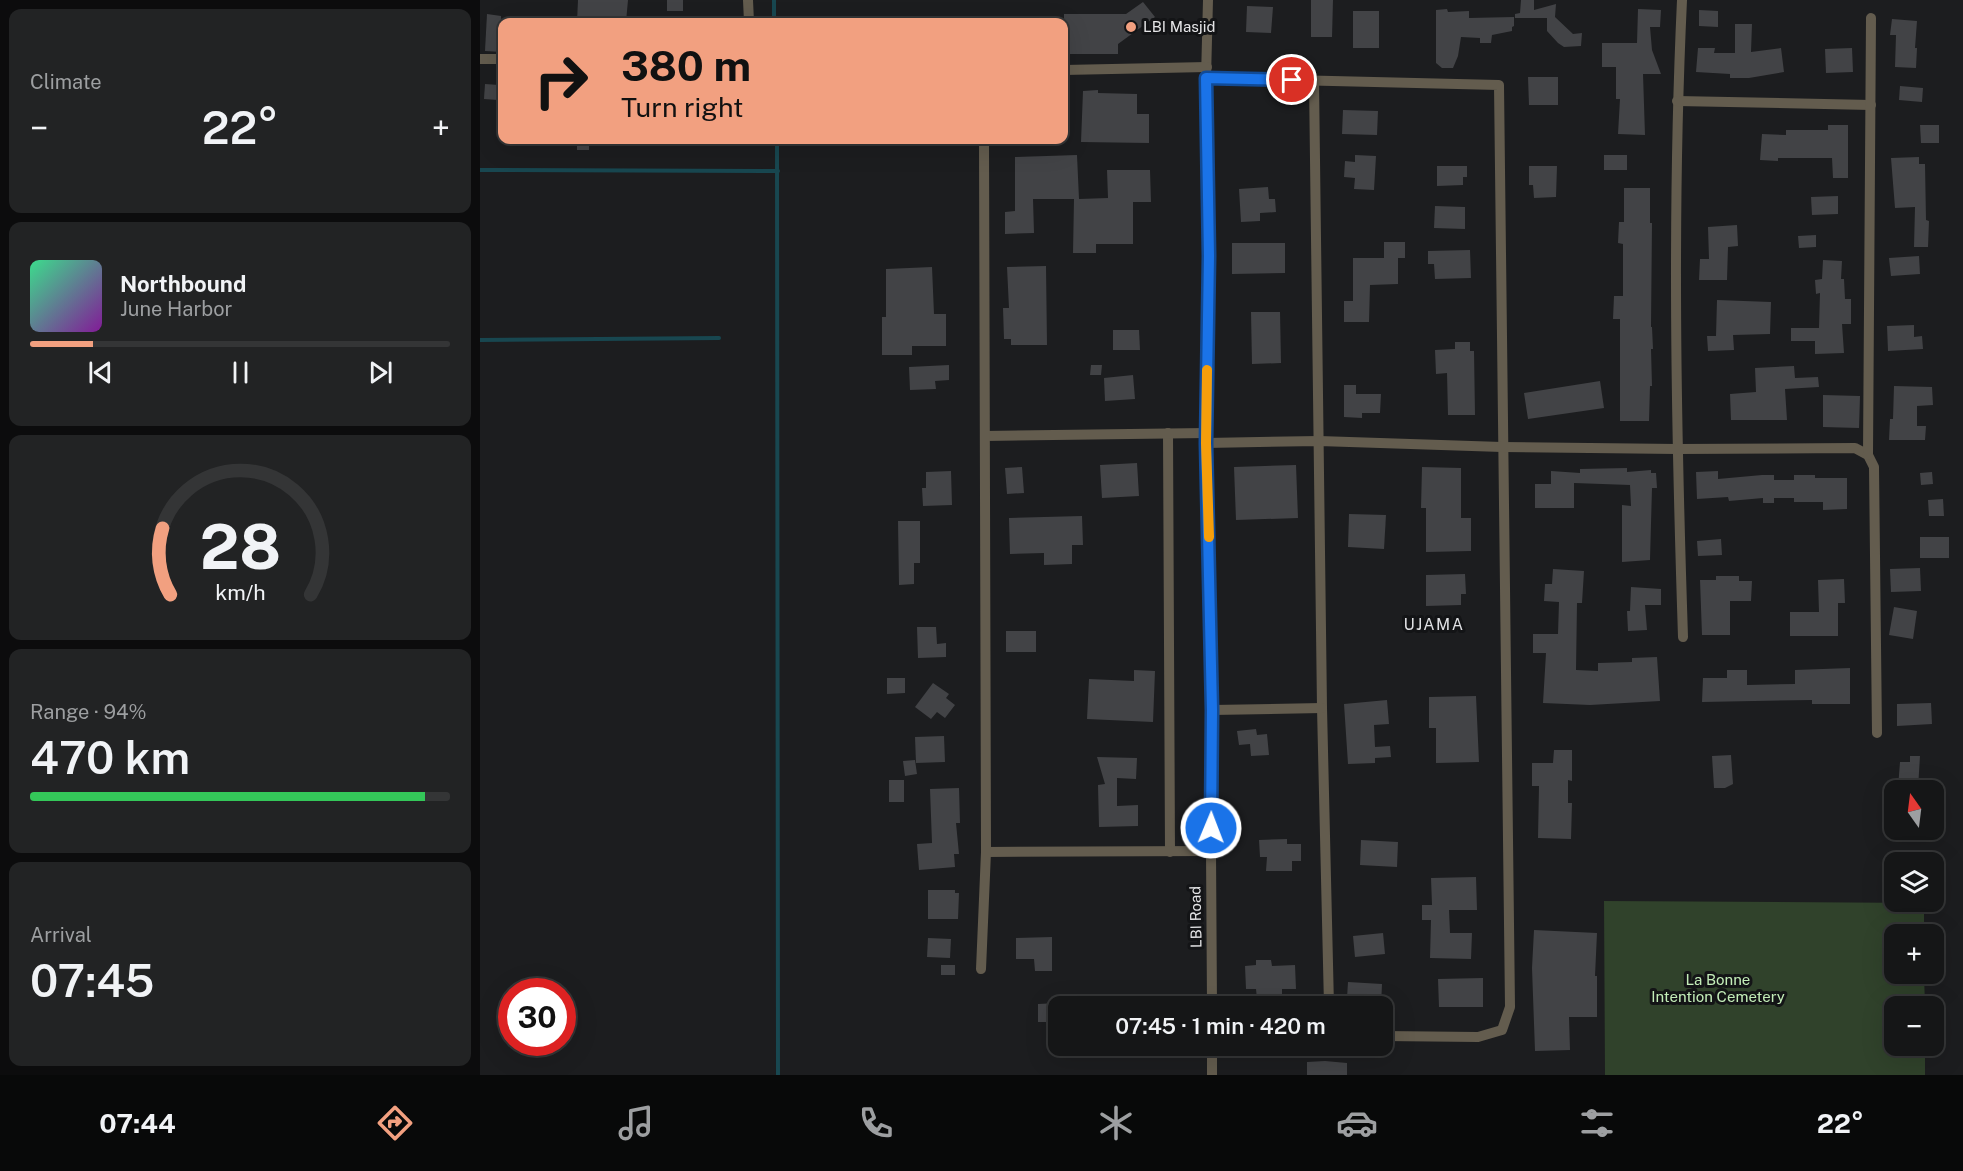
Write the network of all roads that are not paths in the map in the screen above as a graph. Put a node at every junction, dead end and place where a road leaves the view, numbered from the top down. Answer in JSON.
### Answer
{"nodes":[{"id":1,"x":748,"y":0,"type":"edge"},
{"id":2,"x":1208,"y":0,"type":"edge"},
{"id":3,"x":1682,"y":0,"type":"edge"},
{"id":4,"x":749,"y":18,"type":"edge"},
{"id":5,"x":1871,"y":18,"type":"dead end"},
{"id":6,"x":480,"y":59,"type":"edge"},
{"id":7,"x":498,"y":59,"type":"edge"},
{"id":8,"x":1068,"y":70,"type":"edge"},
{"id":9,"x":1206,"y":73,"type":"junction"},
{"id":10,"x":1314,"y":81,"type":"junction"},
{"id":11,"x":1677,"y":101,"type":"junction"},
{"id":12,"x":1871,"y":105,"type":"junction"},
{"id":13,"x":984,"y":144,"type":"edge"},
{"id":14,"x":1168,"y":433,"type":"junction"},
{"id":15,"x":985,"y":436,"type":"junction"},
{"id":16,"x":1206,"y":438,"type":"junction"},
{"id":17,"x":1319,"y":441,"type":"junction"},
{"id":18,"x":1502,"y":447,"type":"junction"},
{"id":19,"x":1677,"y":449,"type":"junction"},
{"id":20,"x":1868,"y":455,"type":"junction"},
{"id":21,"x":1683,"y":637,"type":"dead end"},
{"id":22,"x":1322,"y":708,"type":"junction"},
{"id":23,"x":1212,"y":710,"type":"junction"},
{"id":24,"x":1877,"y":733,"type":"dead end"},
{"id":25,"x":1211,"y":851,"type":"junction"},
{"id":26,"x":986,"y":852,"type":"junction"},
{"id":27,"x":1170,"y":852,"type":"junction"},
{"id":28,"x":981,"y":969,"type":"dead end"},
{"id":29,"x":1212,"y":996,"type":"edge"},
{"id":30,"x":1329,"y":996,"type":"edge"},
{"id":31,"x":1393,"y":1036,"type":"edge"},
{"id":32,"x":1212,"y":1056,"type":"edge"},
{"id":33,"x":1212,"y":1075,"type":"edge"}],
"edges":[{"from":1,"to":4,"type":"street"},
{"from":2,"to":9,"type":"street","name":"LBI Road"},
{"from":3,"to":11,"type":"street"},
{"from":5,"to":12,"type":"street"},
{"from":6,"to":7,"type":"street"},
{"from":8,"to":9,"type":"street"},
{"from":9,"to":10,"type":"street"},
{"from":9,"to":16,"type":"street","name":"LBI Road"},
{"from":10,"to":17,"type":"street"},
{"from":10,"to":18,"type":"street"},
{"from":11,"to":12,"type":"street"},
{"from":11,"to":19,"type":"street"},
{"from":12,"to":20,"type":"street"},
{"from":13,"to":15,"type":"street"},
{"from":14,"to":15,"type":"street"},
{"from":14,"to":16,"type":"street"},
{"from":14,"to":27,"type":"street"},
{"from":15,"to":26,"type":"street"},
{"from":16,"to":17,"type":"street"},
{"from":16,"to":23,"type":"street","name":"LBI Road"},
{"from":17,"to":18,"type":"street"},
{"from":17,"to":22,"type":"street"},
{"from":18,"to":19,"type":"street"},
{"from":18,"to":31,"type":"street"},
{"from":19,"to":20,"type":"street"},
{"from":19,"to":21,"type":"street"},
{"from":20,"to":24,"type":"street"},
{"from":22,"to":23,"type":"street"},
{"from":22,"to":30,"type":"street"},
{"from":23,"to":25,"type":"street","name":"LBI Road"},
{"from":25,"to":27,"type":"street"},
{"from":25,"to":29,"type":"street","name":"LBI Road"},
{"from":26,"to":27,"type":"street"},
{"from":26,"to":28,"type":"street"},
{"from":32,"to":33,"type":"street"}]}
